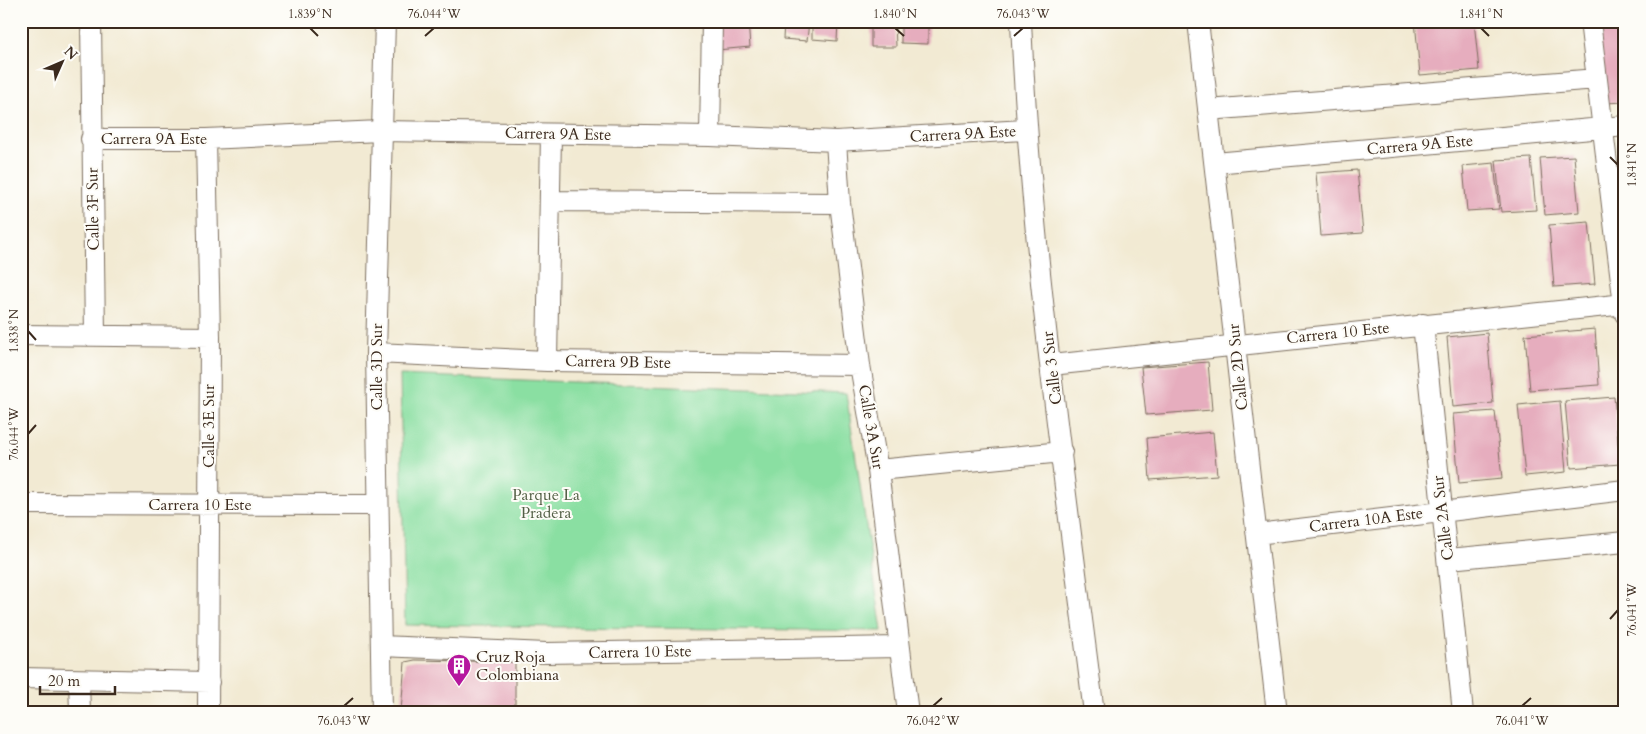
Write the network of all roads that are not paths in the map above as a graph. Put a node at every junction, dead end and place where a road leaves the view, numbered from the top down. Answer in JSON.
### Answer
{"nodes":[{"id":1,"x":92,"y":21,"type":"edge"},
{"id":2,"x":385,"y":21,"type":"edge"},
{"id":3,"x":712,"y":21,"type":"edge"},
{"id":4,"x":1021,"y":21,"type":"edge"},
{"id":5,"x":1198,"y":21,"type":"edge"},
{"id":6,"x":1590,"y":21,"type":"edge"},
{"id":7,"x":1597,"y":78,"type":"junction"},
{"id":8,"x":1208,"y":110,"type":"junction"},
{"id":9,"x":1625,"y":126,"type":"edge"},
{"id":10,"x":1604,"y":129,"type":"junction"},
{"id":11,"x":1025,"y":130,"type":"junction"},
{"id":12,"x":380,"y":131,"type":"junction"},
{"id":13,"x":551,"y":134,"type":"junction"},
{"id":14,"x":710,"y":136,"type":"junction"},
{"id":15,"x":91,"y":139,"type":"junction"},
{"id":16,"x":206,"y":139,"type":"junction"},
{"id":17,"x":836,"y":141,"type":"junction"},
{"id":18,"x":1215,"y":162,"type":"junction"},
{"id":19,"x":550,"y":201,"type":"junction"},
{"id":20,"x":840,"y":203,"type":"junction"},
{"id":21,"x":1624,"y":307,"type":"edge"},
{"id":22,"x":1423,"y":324,"type":"junction"},
{"id":23,"x":21,"y":335,"type":"edge"},
{"id":24,"x":95,"y":336,"type":"junction"},
{"id":25,"x":210,"y":337,"type":"junction"},
{"id":26,"x":1236,"y":345,"type":"junction"},
{"id":27,"x":376,"y":353,"type":"junction"},
{"id":28,"x":547,"y":361,"type":"junction"},
{"id":29,"x":1051,"y":365,"type":"junction"},
{"id":30,"x":860,"y":366,"type":"junction"},
{"id":31,"x":1062,"y":452,"type":"junction"},
{"id":32,"x":878,"y":470,"type":"junction"},
{"id":33,"x":1625,"y":490,"type":"edge"},
{"id":34,"x":21,"y":504,"type":"edge"},
{"id":35,"x":378,"y":505,"type":"junction"},
{"id":36,"x":209,"y":506,"type":"junction"},
{"id":37,"x":1442,"y":511,"type":"junction"},
{"id":38,"x":1257,"y":534,"type":"junction"},
{"id":39,"x":1625,"y":542,"type":"edge"},
{"id":40,"x":1449,"y":559,"type":"junction"},
{"id":41,"x":382,"y":646,"type":"junction"},
{"id":42,"x":899,"y":647,"type":"junction"},
{"id":43,"x":21,"y":678,"type":"edge"},
{"id":44,"x":79,"y":680,"type":"junction"},
{"id":45,"x":209,"y":682,"type":"junction"},
{"id":46,"x":80,"y":713,"type":"edge"},
{"id":47,"x":208,"y":713,"type":"edge"},
{"id":48,"x":382,"y":713,"type":"edge"},
{"id":49,"x":908,"y":713,"type":"edge"},
{"id":50,"x":1094,"y":713,"type":"edge"},
{"id":51,"x":1278,"y":713,"type":"edge"},
{"id":52,"x":1463,"y":713,"type":"edge"}],
"edges":[{"from":1,"to":15,"type":"street","name":"Calle 3F Sur"},
{"from":2,"to":12,"type":"street","name":"Calle 3D Sur"},
{"from":3,"to":14,"type":"street"},
{"from":4,"to":11,"type":"street","name":"Calle 3 Sur"},
{"from":5,"to":8,"type":"street","name":"Calle 2D Sur"},
{"from":6,"to":7,"type":"street"},
{"from":7,"to":8,"type":"street"},
{"from":7,"to":10,"type":"street"},
{"from":8,"to":18,"type":"street","name":"Calle 2D Sur"},
{"from":9,"to":10,"type":"street","name":"Carrera 9A Este"},
{"from":10,"to":18,"type":"street","name":"Carrera 9A Este"},
{"from":10,"to":21,"type":"street"},
{"from":11,"to":17,"type":"street","name":"Carrera 9A Este"},
{"from":11,"to":29,"type":"street","name":"Calle 3 Sur"},
{"from":12,"to":13,"type":"street","name":"Carrera 9A Este"},
{"from":12,"to":16,"type":"street","name":"Carrera 9A Este"},
{"from":12,"to":27,"type":"street","name":"Calle 3D Sur"},
{"from":13,"to":14,"type":"street","name":"Carrera 9A Este"},
{"from":13,"to":19,"type":"street"},
{"from":14,"to":17,"type":"street","name":"Carrera 9A Este"},
{"from":15,"to":16,"type":"street","name":"Carrera 9A Este"},
{"from":15,"to":24,"type":"street","name":"Calle 3F Sur"},
{"from":16,"to":25,"type":"street","name":"Calle 3E Sur"},
{"from":17,"to":20,"type":"street","name":"Calle 3A Sur"},
{"from":18,"to":26,"type":"street","name":"Calle 2D Sur"},
{"from":19,"to":20,"type":"street"},
{"from":19,"to":28,"type":"street"},
{"from":20,"to":30,"type":"street","name":"Calle 3A Sur"},
{"from":21,"to":22,"type":"street","name":"Carrera 10 Este"},
{"from":22,"to":26,"type":"street","name":"Carrera 10 Este"},
{"from":22,"to":37,"type":"street","name":"Calle 2A Sur"},
{"from":23,"to":24,"type":"street"},
{"from":24,"to":25,"type":"street"},
{"from":25,"to":36,"type":"street","name":"Calle 3E Sur"},
{"from":26,"to":29,"type":"street","name":"Carrera 10 Este"},
{"from":26,"to":38,"type":"street","name":"Calle 2D Sur"},
{"from":27,"to":28,"type":"street","name":"Carrera 9B Este"},
{"from":27,"to":35,"type":"street","name":"Calle 3D Sur"},
{"from":28,"to":30,"type":"street","name":"Carrera 9B Este"},
{"from":29,"to":31,"type":"street","name":"Calle 3 Sur"},
{"from":30,"to":32,"type":"street","name":"Calle 3A Sur"},
{"from":31,"to":32,"type":"street"},
{"from":31,"to":50,"type":"street","name":"Calle 3 Sur"},
{"from":32,"to":42,"type":"street","name":"Calle 3A Sur"},
{"from":33,"to":37,"type":"street","name":"Carrera 10A Este"},
{"from":34,"to":36,"type":"street","name":"Carrera 10 Este"},
{"from":35,"to":36,"type":"street","name":"Carrera 10 Este"},
{"from":35,"to":41,"type":"street","name":"Calle 3D Sur"},
{"from":36,"to":45,"type":"street","name":"Calle 3E Sur"},
{"from":37,"to":38,"type":"street","name":"Carrera 10A Este"},
{"from":37,"to":40,"type":"street","name":"Calle 2A Sur"},
{"from":38,"to":51,"type":"street","name":"Calle 2D Sur"},
{"from":39,"to":40,"type":"street"},
{"from":40,"to":52,"type":"street","name":"Calle 2A Sur"},
{"from":41,"to":42,"type":"street","name":"Carrera 10 Este"},
{"from":41,"to":48,"type":"street","name":"Calle 3D Sur"},
{"from":42,"to":49,"type":"street","name":"Calle 3A Sur"},
{"from":43,"to":44,"type":"street"},
{"from":44,"to":45,"type":"street"},
{"from":44,"to":46,"type":"street"},
{"from":45,"to":47,"type":"street","name":"Calle 3E Sur"}]}
